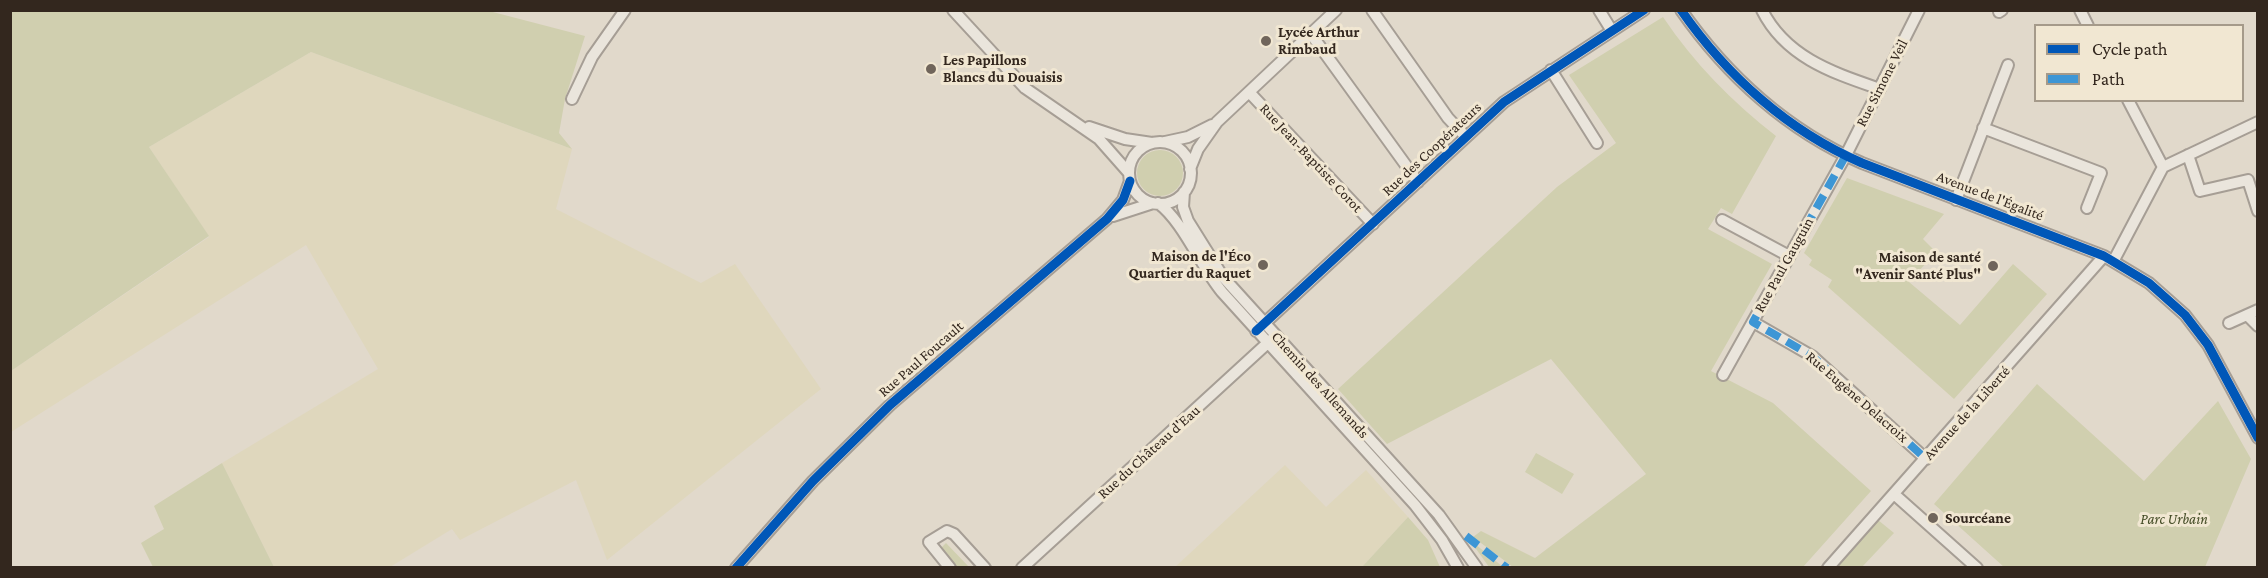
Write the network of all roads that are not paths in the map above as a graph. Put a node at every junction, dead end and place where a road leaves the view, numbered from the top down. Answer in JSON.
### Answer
{"nodes":[{"id":1,"x":625,"y":10,"type":"edge"},
{"id":2,"x":953,"y":10,"type":"edge"},
{"id":3,"x":1336,"y":10,"type":"edge"},
{"id":4,"x":1372,"y":10,"type":"edge"},
{"id":5,"x":1599,"y":10,"type":"edge"},
{"id":6,"x":1644,"y":10,"type":"edge"},
{"id":7,"x":1681,"y":10,"type":"edge"},
{"id":8,"x":1762,"y":10,"type":"edge"},
{"id":9,"x":1919,"y":10,"type":"edge"},
{"id":10,"x":2080,"y":10,"type":"edge"},
{"id":11,"x":2087,"y":24,"type":"edge"},
{"id":12,"x":1612,"y":31,"type":"junction"},
{"id":13,"x":1311,"y":34,"type":"junction"},
{"id":14,"x":2007,"y":65,"type":"dead end"},
{"id":15,"x":1551,"y":70,"type":"junction"},
{"id":16,"x":1880,"y":89,"type":"junction"},
{"id":17,"x":1249,"y":92,"type":"junction"},
{"id":18,"x":572,"y":99,"type":"dead end"},
{"id":19,"x":2129,"y":102,"type":"edge"},
{"id":20,"x":1072,"y":120,"type":"junction"},
{"id":21,"x":1217,"y":122,"type":"junction"},
{"id":22,"x":2258,"y":122,"type":"edge"},
{"id":23,"x":1983,"y":128,"type":"junction"},
{"id":24,"x":1466,"y":137,"type":"junction"},
{"id":25,"x":1154,"y":142,"type":"junction"},
{"id":26,"x":1165,"y":142,"type":"junction"},
{"id":27,"x":1597,"y":143,"type":"dead end"},
{"id":28,"x":1846,"y":155,"type":"junction"},
{"id":29,"x":2188,"y":155,"type":"junction"},
{"id":30,"x":2163,"y":167,"type":"junction"},
{"id":31,"x":1190,"y":169,"type":"junction"},
{"id":32,"x":1130,"y":177,"type":"junction"},
{"id":33,"x":1418,"y":182,"type":"junction"},
{"id":34,"x":1184,"y":192,"type":"junction"},
{"id":35,"x":1956,"y":200,"type":"junction"},
{"id":36,"x":1156,"y":203,"type":"junction"},
{"id":37,"x":2087,"y":208,"type":"dead end"},
{"id":38,"x":2258,"y":211,"type":"edge"},
{"id":39,"x":1107,"y":219,"type":"junction"},
{"id":40,"x":1722,"y":220,"type":"dead end"},
{"id":41,"x":1373,"y":224,"type":"junction"},
{"id":42,"x":1789,"y":256,"type":"junction"},
{"id":43,"x":2109,"y":258,"type":"junction"},
{"id":44,"x":2258,"y":310,"type":"edge"},
{"id":45,"x":2247,"y":315,"type":"junction"},
{"id":46,"x":1753,"y":322,"type":"junction"},
{"id":47,"x":2229,"y":323,"type":"dead end"},
{"id":48,"x":2258,"y":326,"type":"edge"},
{"id":49,"x":1260,"y":327,"type":"junction"},
{"id":50,"x":1272,"y":339,"type":"junction"},
{"id":51,"x":1723,"y":375,"type":"dead end"},
{"id":52,"x":2258,"y":438,"type":"edge"},
{"id":53,"x":1926,"y":459,"type":"junction"},
{"id":54,"x":1894,"y":494,"type":"junction"},
{"id":55,"x":736,"y":567,"type":"edge"},
{"id":56,"x":950,"y":567,"type":"edge"},
{"id":57,"x":985,"y":567,"type":"edge"},
{"id":58,"x":1022,"y":567,"type":"edge"},
{"id":59,"x":1458,"y":567,"type":"edge"},
{"id":60,"x":1477,"y":567,"type":"edge"},
{"id":61,"x":1828,"y":567,"type":"edge"},
{"id":62,"x":1977,"y":567,"type":"edge"}],
"edges":[{"from":1,"to":18,"type":"street"},
{"from":2,"to":20,"type":"street"},
{"from":3,"to":13,"type":"street"},
{"from":4,"to":24,"type":"street"},
{"from":5,"to":12,"type":"street"},
{"from":6,"to":12,"type":"street","name":"Rue des Coopérateurs"},
{"from":7,"to":28,"type":"street","name":"Avenue de l'Égalité"},
{"from":8,"to":16,"type":"street"},
{"from":9,"to":16,"type":"street","name":"Rue Simone Veil"},
{"from":10,"to":11,"type":"street"},
{"from":12,"to":15,"type":"street","name":"Rue des Coopérateurs"},
{"from":13,"to":17,"type":"street"},
{"from":13,"to":33,"type":"street"},
{"from":14,"to":23,"type":"street"},
{"from":15,"to":24,"type":"street","name":"Rue des Coopérateurs"},
{"from":15,"to":27,"type":"street"},
{"from":16,"to":28,"type":"street","name":"Rue Simone Veil"},
{"from":17,"to":21,"type":"street"},
{"from":17,"to":41,"type":"street","name":"Rue Jean-Baptiste Corot"},
{"from":19,"to":30,"type":"street"},
{"from":20,"to":25,"type":"street"},
{"from":20,"to":32,"type":"street"},
{"from":21,"to":26,"type":"street"},
{"from":21,"to":31,"type":"street"},
{"from":22,"to":29,"type":"street"},
{"from":23,"to":35,"type":"street"},
{"from":23,"to":37,"type":"street"},
{"from":24,"to":33,"type":"street","name":"Rue des Coopérateurs"},
{"from":25,"to":26,"type":"street"},
{"from":25,"to":32,"type":"street"},
{"from":26,"to":31,"type":"street"},
{"from":28,"to":35,"type":"street","name":"Avenue de l'Égalité"},
{"from":28,"to":42,"type":"street","name":"Rue Paul Gauguin"},
{"from":29,"to":30,"type":"street"},
{"from":29,"to":38,"type":"street"},
{"from":30,"to":43,"type":"street","name":"Avenue de la Liberté"},
{"from":31,"to":34,"type":"street"},
{"from":32,"to":36,"type":"street"},
{"from":32,"to":39,"type":"street","name":"Rue Paul Foucault"},
{"from":33,"to":41,"type":"street","name":"Rue des Coopérateurs"},
{"from":34,"to":36,"type":"street"},
{"from":34,"to":49,"type":"street","name":"Chemin des Allemands"},
{"from":35,"to":43,"type":"street","name":"Avenue de l'Égalité"},
{"from":36,"to":39,"type":"street","name":"Rue Paul Foucault"},
{"from":36,"to":49,"type":"street","name":"Chemin des Allemands"},
{"from":39,"to":55,"type":"street","name":"Rue Paul Foucault"},
{"from":40,"to":42,"type":"street"},
{"from":41,"to":49,"type":"street","name":"Rue des Coopérateurs"},
{"from":42,"to":46,"type":"street","name":"Rue Paul Gauguin"},
{"from":43,"to":52,"type":"street","name":"Avenue de l'Égalité"},
{"from":43,"to":53,"type":"street","name":"Avenue de la Liberté"},
{"from":44,"to":45,"type":"street"},
{"from":45,"to":47,"type":"street"},
{"from":45,"to":48,"type":"street"},
{"from":46,"to":51,"type":"street","name":"Rue Paul Gauguin"},
{"from":46,"to":53,"type":"street","name":"Rue Eugène Delacroix"},
{"from":49,"to":50,"type":"street","name":"Chemin des Allemands"},
{"from":50,"to":58,"type":"street","name":"Rue du Château d'Eau"},
{"from":50,"to":59,"type":"street","name":"Chemin des Allemands"},
{"from":50,"to":60,"type":"street","name":"Chemin des Allemands"},
{"from":53,"to":54,"type":"street","name":"Avenue de la Liberté"},
{"from":54,"to":61,"type":"street","name":"Avenue de la Liberté"},
{"from":54,"to":62,"type":"street"},
{"from":56,"to":57,"type":"street"}]}
